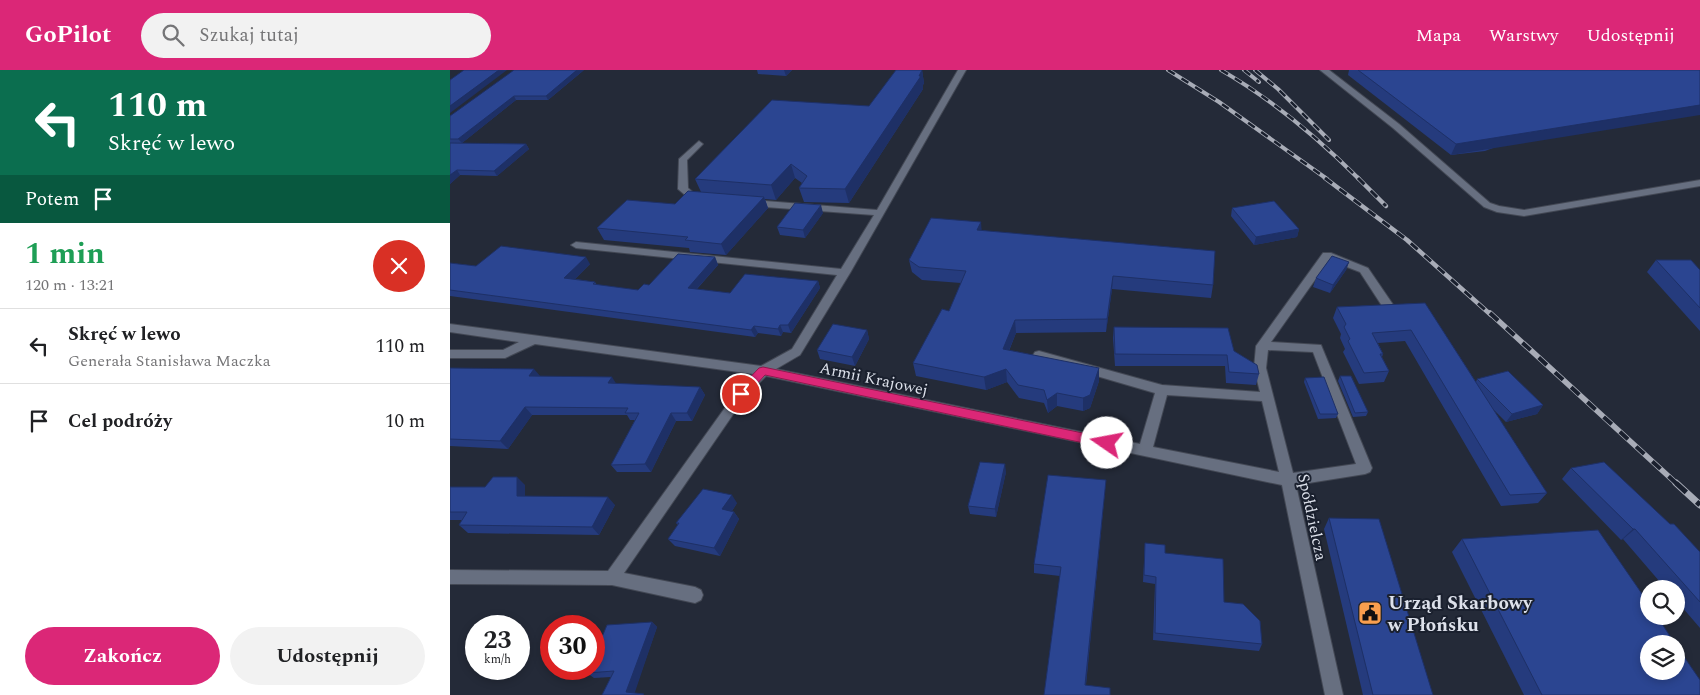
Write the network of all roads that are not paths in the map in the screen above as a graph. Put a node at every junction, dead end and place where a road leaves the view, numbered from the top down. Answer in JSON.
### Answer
{"nodes":[{"id":1,"x":962,"y":70,"type":"edge"},
{"id":2,"x":1324,"y":70,"type":"edge"},
{"id":3,"x":699,"y":144,"type":"dead end"},
{"id":4,"x":1700,"y":183,"type":"edge"},
{"id":5,"x":714,"y":200,"type":"edge"},
{"id":6,"x":743,"y":202,"type":"edge"},
{"id":7,"x":880,"y":213,"type":"junction"},
{"id":8,"x":576,"y":245,"type":"dead end"},
{"id":9,"x":845,"y":273,"type":"junction"},
{"id":10,"x":1390,"y":309,"type":"edge"},
{"id":11,"x":450,"y":328,"type":"edge"},
{"id":12,"x":534,"y":339,"type":"junction"},
{"id":13,"x":1262,"y":346,"type":"junction"},
{"id":14,"x":450,"y":354,"type":"edge"},
{"id":15,"x":1039,"y":355,"type":"edge"},
{"id":16,"x":763,"y":371,"type":"junction"},
{"id":17,"x":1162,"y":390,"type":"junction"},
{"id":18,"x":1267,"y":397,"type":"junction"},
{"id":19,"x":1145,"y":451,"type":"junction"},
{"id":20,"x":1288,"y":480,"type":"junction"},
{"id":21,"x":450,"y":577,"type":"edge"},
{"id":22,"x":612,"y":578,"type":"junction"},
{"id":23,"x":695,"y":595,"type":"dead end"},
{"id":24,"x":1334,"y":695,"type":"edge"}],
"edges":[{"from":1,"to":7,"type":"street"},
{"from":2,"to":4,"type":"street"},
{"from":3,"to":5,"type":"street"},
{"from":6,"to":7,"type":"street"},
{"from":7,"to":9,"type":"street"},
{"from":8,"to":9,"type":"street"},
{"from":9,"to":16,"type":"street"},
{"from":10,"to":13,"type":"street"},
{"from":11,"to":12,"type":"street","name":"Armii Krajowej"},
{"from":12,"to":14,"type":"street"},
{"from":12,"to":16,"type":"street","name":"Armii Krajowej"},
{"from":13,"to":18,"type":"street","name":"Spółdzielcza"},
{"from":13,"to":20,"type":"street"},
{"from":15,"to":17,"type":"street"},
{"from":16,"to":19,"type":"street","name":"Armii Krajowej"},
{"from":16,"to":22,"type":"street"},
{"from":17,"to":18,"type":"street"},
{"from":17,"to":19,"type":"street"},
{"from":18,"to":20,"type":"street","name":"Spółdzielcza"},
{"from":19,"to":20,"type":"street","name":"Armii Krajowej"},
{"from":20,"to":24,"type":"street","name":"Spółdzielcza"},
{"from":21,"to":22,"type":"street"},
{"from":22,"to":23,"type":"street"}]}
